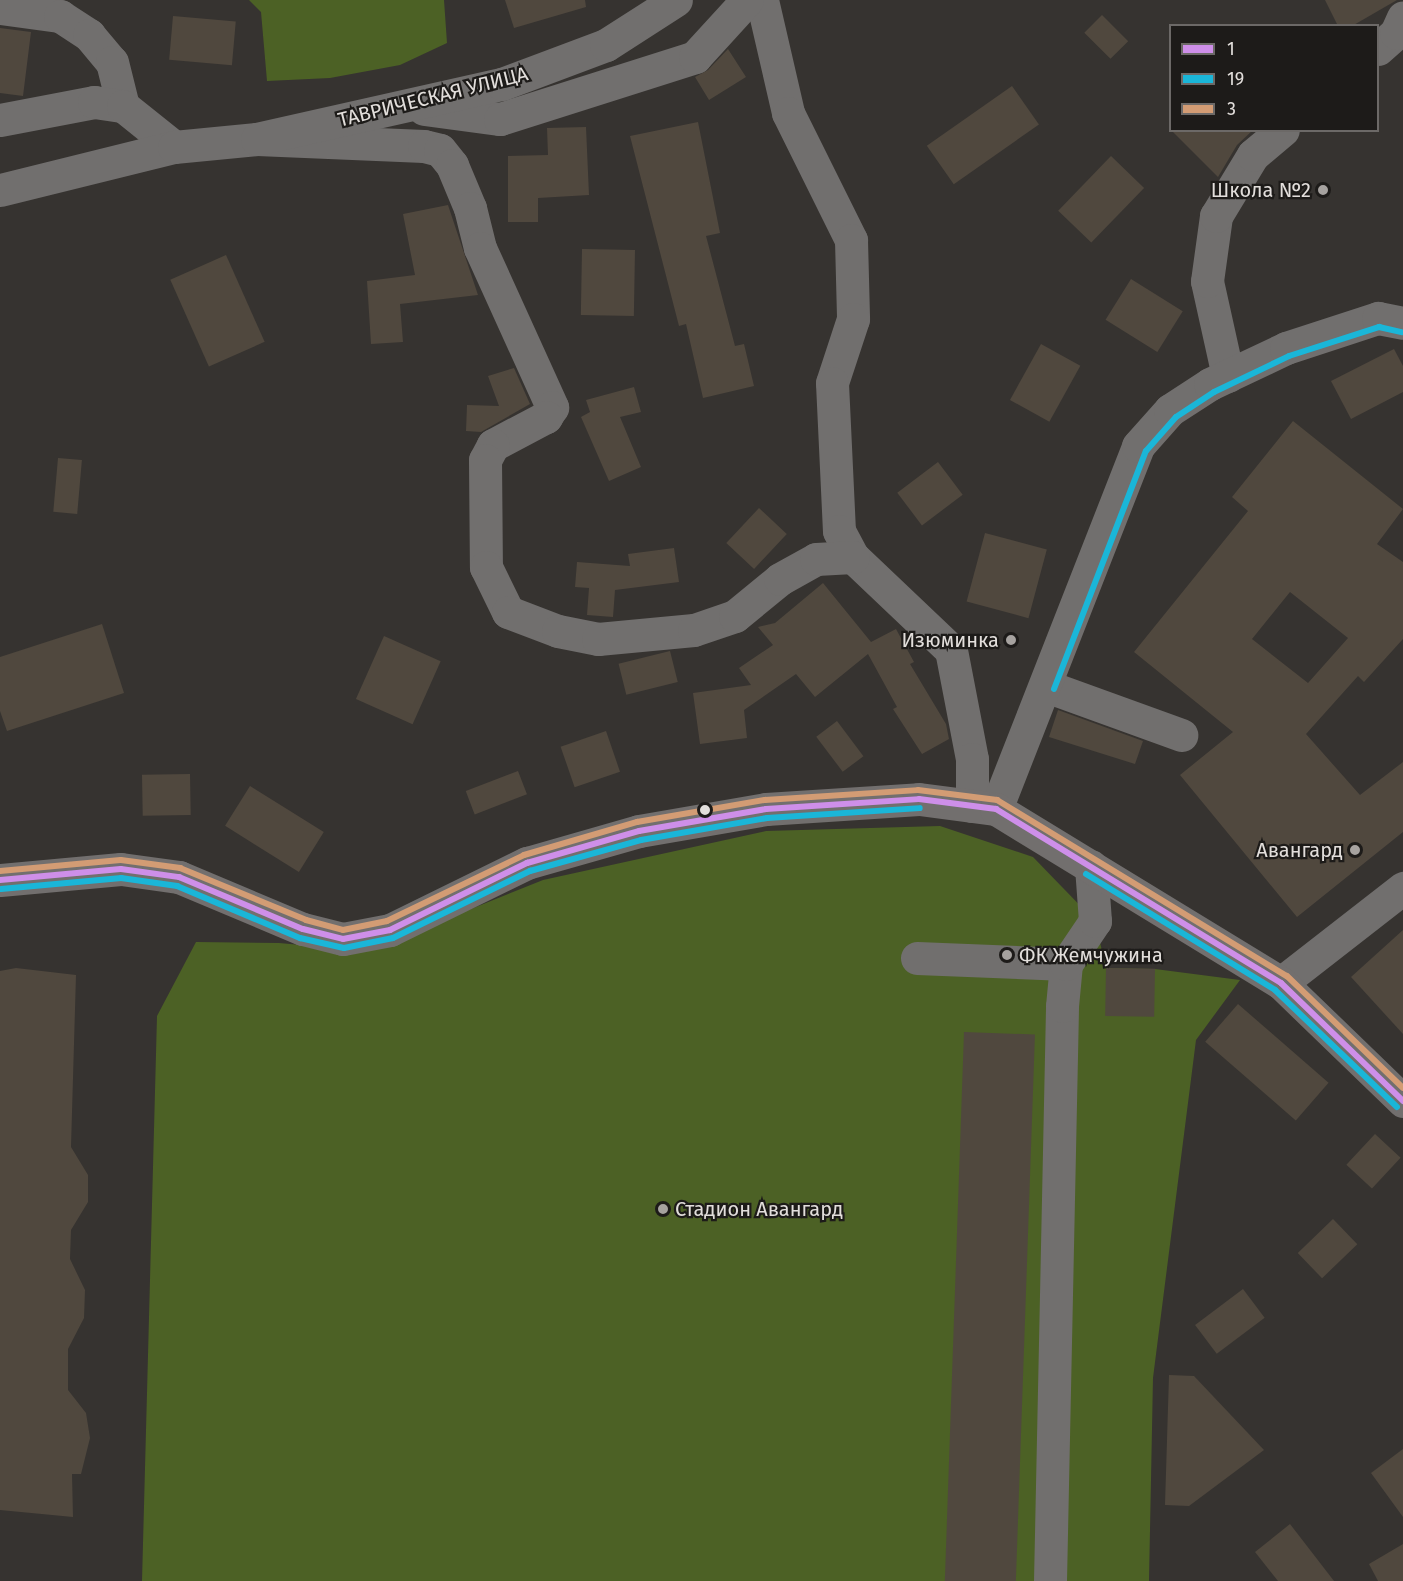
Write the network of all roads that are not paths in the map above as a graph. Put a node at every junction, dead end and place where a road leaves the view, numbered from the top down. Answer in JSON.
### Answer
{"nodes":[{"id":1,"x":676,"y":0,"type":"edge"},
{"id":2,"x":747,"y":0,"type":"edge"},
{"id":3,"x":762,"y":0,"type":"edge"},
{"id":4,"x":0,"y":8,"type":"edge"},
{"id":5,"x":1403,"y":17,"type":"edge"},
{"id":6,"x":1379,"y":48,"type":"edge"},
{"id":7,"x":123,"y":106,"type":"junction"},
{"id":8,"x":402,"y":106,"type":"junction"},
{"id":9,"x":0,"y":120,"type":"edge"},
{"id":10,"x":1280,"y":132,"type":"edge"},
{"id":11,"x":257,"y":139,"type":"junction"},
{"id":12,"x":174,"y":147,"type":"junction"},
{"id":13,"x":0,"y":190,"type":"edge"},
{"id":14,"x":1403,"y":322,"type":"edge"},
{"id":15,"x":1228,"y":376,"type":"junction"},
{"id":16,"x":853,"y":557,"type":"junction"},
{"id":17,"x":1046,"y":686,"type":"junction"},
{"id":18,"x":1180,"y":735,"type":"dead end"},
{"id":19,"x":984,"y":807,"type":"junction"},
{"id":20,"x":1091,"y":866,"type":"junction"},
{"id":21,"x":0,"y":880,"type":"edge"},
{"id":22,"x":1403,"y":888,"type":"edge"},
{"id":23,"x":917,"y":957,"type":"dead end"},
{"id":24,"x":1066,"y":964,"type":"junction"},
{"id":25,"x":1281,"y":983,"type":"junction"},
{"id":26,"x":1403,"y":1101,"type":"edge"},
{"id":27,"x":1050,"y":1581,"type":"edge"}],
"edges":[{"from":1,"to":8,"type":"street","name":"ТАВРИЧЕСКАЯ УЛИЦА"},
{"from":2,"to":8,"type":"street"},
{"from":3,"to":16,"type":"street"},
{"from":4,"to":7,"type":"street"},
{"from":5,"to":6,"type":"street"},
{"from":7,"to":9,"type":"street"},
{"from":7,"to":12,"type":"street"},
{"from":8,"to":11,"type":"street","name":"ТАВРИЧЕСКАЯ УЛИЦА"},
{"from":10,"to":15,"type":"street"},
{"from":11,"to":12,"type":"street","name":"ТАВРИЧЕСКАЯ УЛИЦА"},
{"from":11,"to":16,"type":"street"},
{"from":12,"to":13,"type":"street","name":"ТАВРИЧЕСКАЯ УЛИЦА"},
{"from":14,"to":15,"type":"street"},
{"from":15,"to":17,"type":"street"},
{"from":16,"to":19,"type":"street"},
{"from":17,"to":18,"type":"street"},
{"from":17,"to":19,"type":"street"},
{"from":19,"to":20,"type":"main road"},
{"from":19,"to":21,"type":"main road"},
{"from":20,"to":24,"type":"street"},
{"from":20,"to":25,"type":"main road"},
{"from":22,"to":25,"type":"street"},
{"from":23,"to":24,"type":"street"},
{"from":24,"to":27,"type":"street"},
{"from":25,"to":26,"type":"main road"}]}
